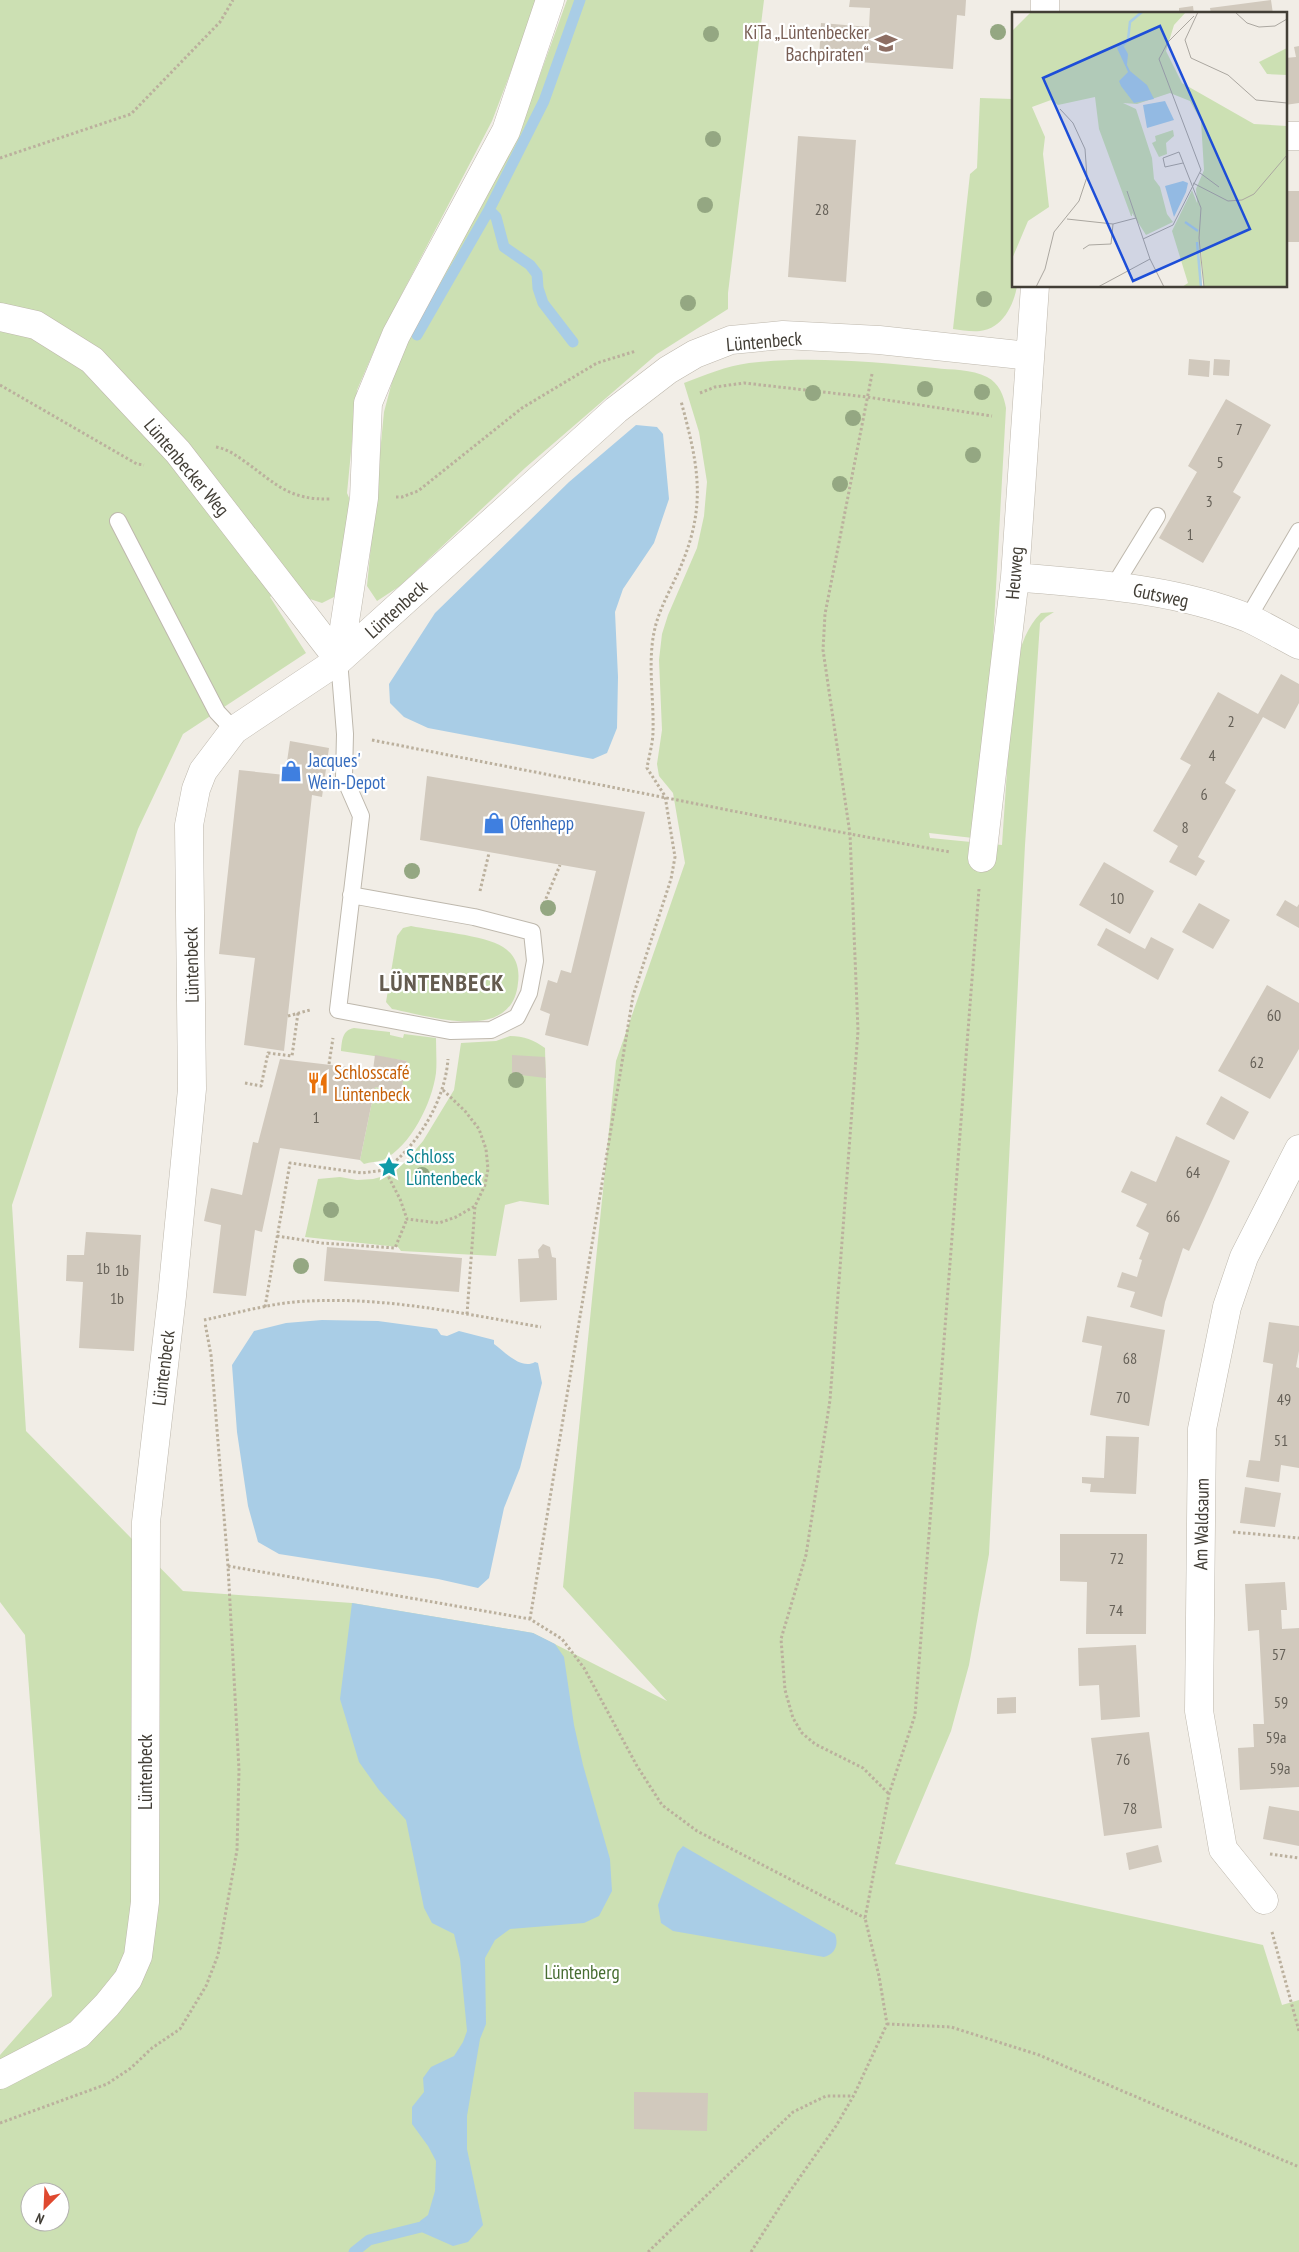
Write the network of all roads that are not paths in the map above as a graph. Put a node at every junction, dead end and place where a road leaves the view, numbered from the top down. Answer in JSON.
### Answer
{"nodes":[{"id":1,"x":550,"y":0,"type":"edge"},
{"id":2,"x":1286,"y":136,"type":"edge"},
{"id":3,"x":1299,"y":136,"type":"edge"},
{"id":4,"x":1035,"y":288,"type":"edge"},
{"id":5,"x":0,"y":317,"type":"edge"},
{"id":6,"x":1030,"y":356,"type":"junction"},
{"id":7,"x":1157,"y":516,"type":"dead end"},
{"id":8,"x":118,"y":520,"type":"dead end"},
{"id":9,"x":1299,"y":531,"type":"edge"},
{"id":10,"x":1015,"y":577,"type":"junction"},
{"id":11,"x":1114,"y":586,"type":"junction"},
{"id":12,"x":1248,"y":618,"type":"junction"},
{"id":13,"x":1299,"y":644,"type":"edge"},
{"id":14,"x":339,"y":660,"type":"junction"},
{"id":15,"x":234,"y":730,"type":"junction"},
{"id":16,"x":982,"y":858,"type":"road end"},
{"id":17,"x":351,"y":895,"type":"junction"},
{"id":18,"x":1299,"y":1150,"type":"edge"},
{"id":19,"x":1264,"y":1900,"type":"road end"},
{"id":20,"x":0,"y":2075,"type":"edge"}],
"edges":[{"from":1,"to":14,"type":"street"},
{"from":2,"to":3,"type":"street"},
{"from":4,"to":6,"type":"street","name":"Heuweg"},
{"from":5,"to":14,"type":"street","name":"Lüntenbecker Weg"},
{"from":6,"to":10,"type":"street","name":"Heuweg"},
{"from":6,"to":14,"type":"street","name":"Lüntenbeck"},
{"from":7,"to":11,"type":"lane"},
{"from":8,"to":15,"type":"lane"},
{"from":9,"to":12,"type":"lane"},
{"from":10,"to":11,"type":"street","name":"Gutsweg"},
{"from":10,"to":16,"type":"street","name":"Heuweg"},
{"from":11,"to":12,"type":"street","name":"Gutsweg"},
{"from":12,"to":13,"type":"street","name":"Gutsweg"},
{"from":14,"to":15,"type":"street","name":"Lüntenbeck"},
{"from":14,"to":17,"type":"lane"},
{"from":15,"to":20,"type":"street","name":"Lüntenbeck"},
{"from":17,"to":17,"type":"lane"},
{"from":18,"to":19,"type":"street","name":"Am Waldsaum"}]}
